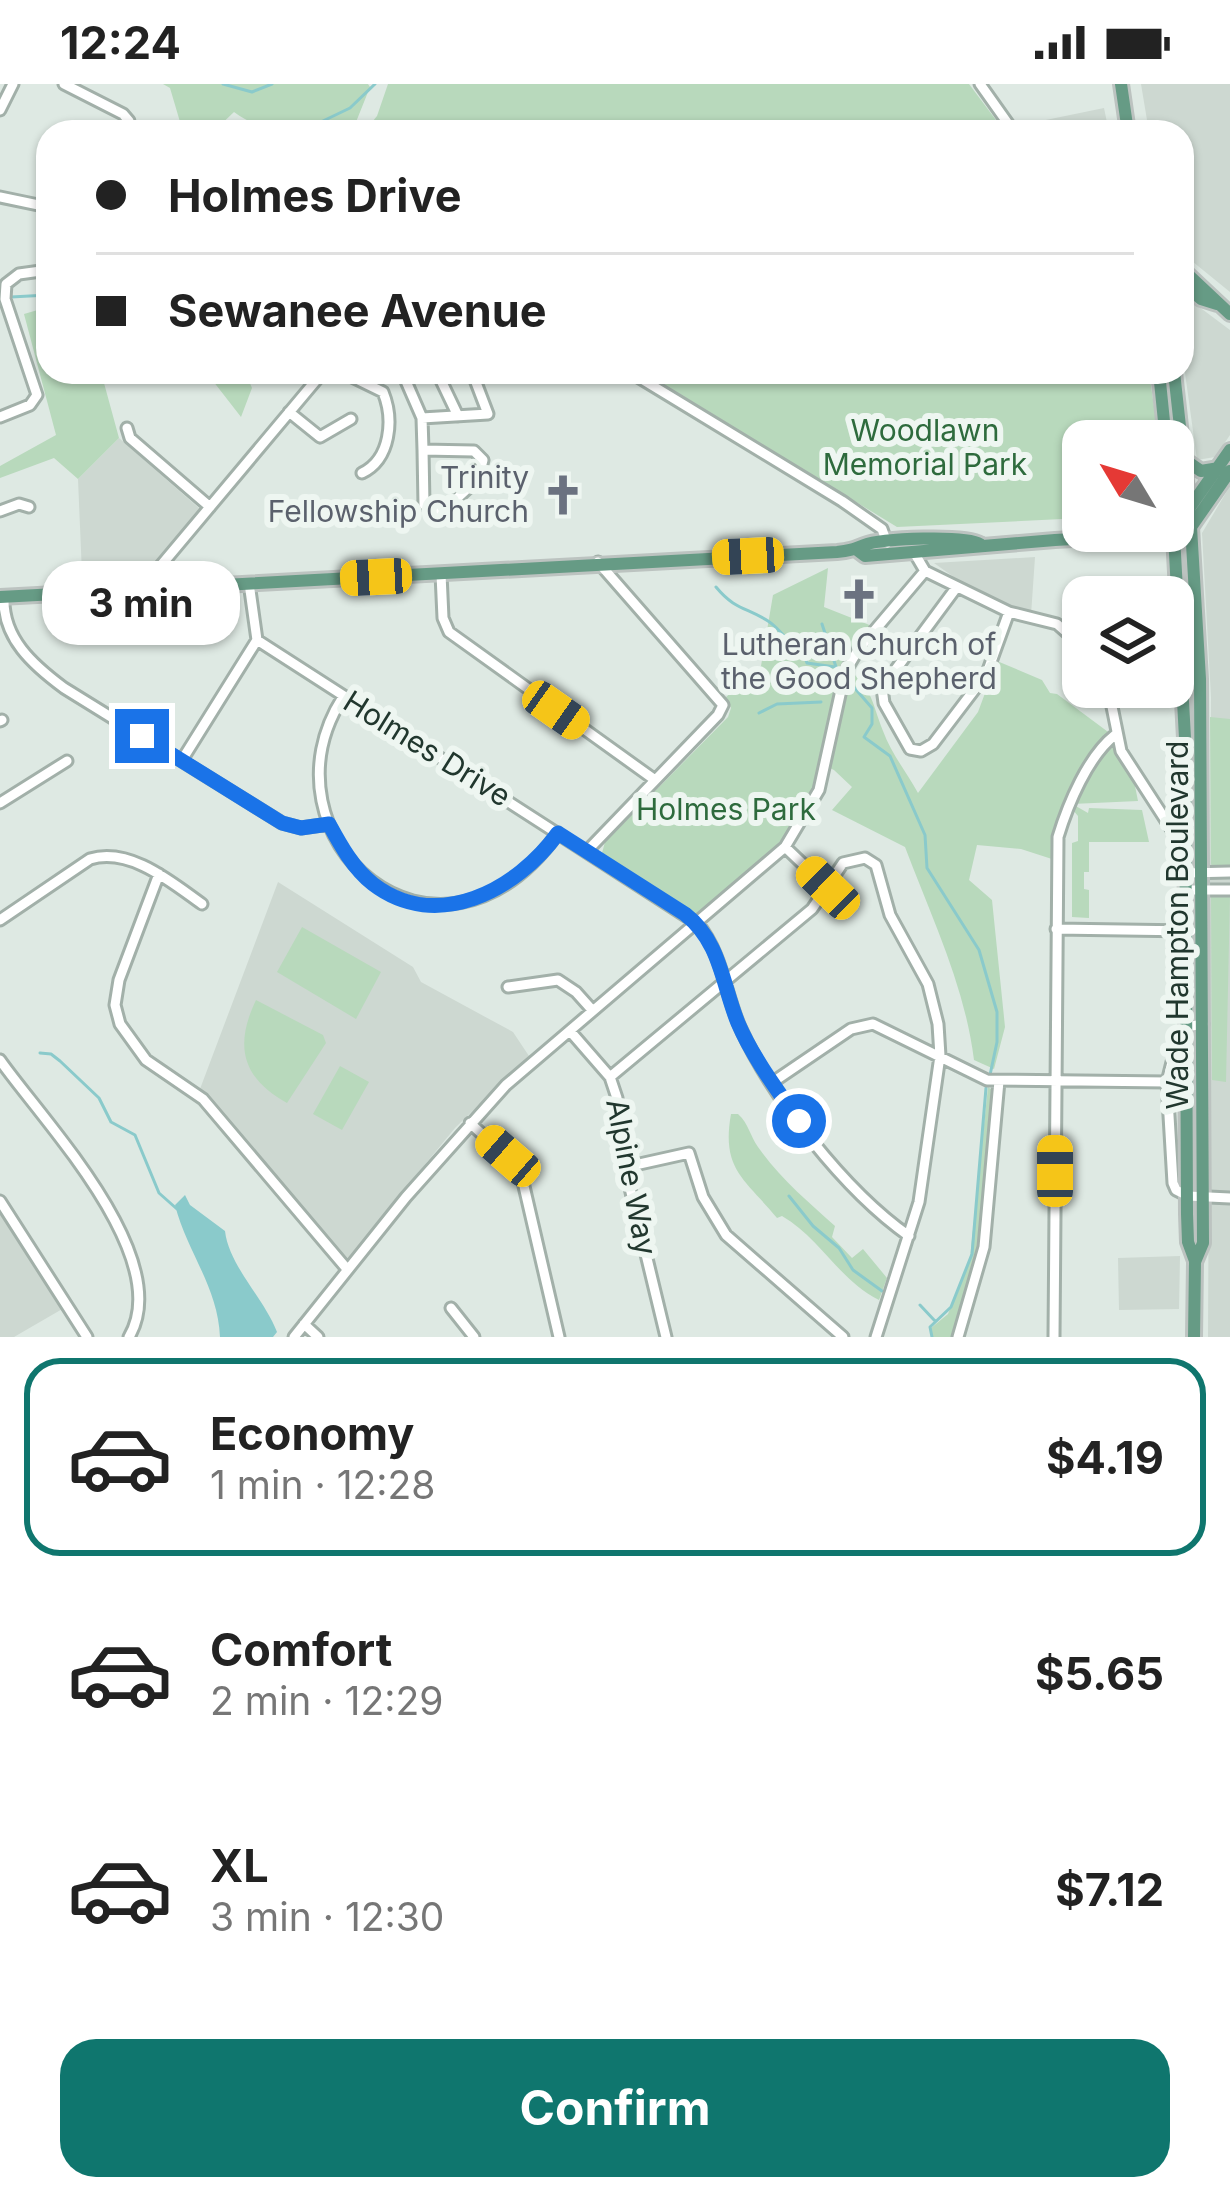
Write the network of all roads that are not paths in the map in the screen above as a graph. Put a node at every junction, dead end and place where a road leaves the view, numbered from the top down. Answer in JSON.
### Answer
{"nodes":[{"id":1,"x":13,"y":84,"type":"edge"},
{"id":2,"x":64,"y":84,"type":"edge"},
{"id":3,"x":980,"y":84,"type":"edge"},
{"id":4,"x":1121,"y":84,"type":"edge"},
{"id":5,"x":0,"y":110,"type":"edge"},
{"id":6,"x":128,"y":120,"type":"edge"},
{"id":7,"x":1006,"y":120,"type":"edge"},
{"id":8,"x":1128,"y":120,"type":"edge"},
{"id":9,"x":0,"y":197,"type":"edge"},
{"id":10,"x":36,"y":204,"type":"edge"},
{"id":11,"x":36,"y":272,"type":"edge"},
{"id":12,"x":1194,"y":279,"type":"edge"},
{"id":13,"x":1194,"y":293,"type":"edge"},
{"id":14,"x":1224,"y":309,"type":"edge"},
{"id":15,"x":313,"y":384,"type":"edge"},
{"id":16,"x":367,"y":384,"type":"edge"},
{"id":17,"x":407,"y":384,"type":"edge"},
{"id":18,"x":442,"y":384,"type":"edge"},
{"id":19,"x":477,"y":384,"type":"edge"},
{"id":20,"x":650,"y":384,"type":"edge"},
{"id":21,"x":1160,"y":384,"type":"edge"},
{"id":22,"x":1176,"y":384,"type":"edge"},
{"id":23,"x":289,"y":412,"type":"junction"},
{"id":24,"x":458,"y":416,"type":"junction"},
{"id":25,"x":0,"y":417,"type":"edge"},
{"id":26,"x":422,"y":418,"type":"junction"},
{"id":27,"x":351,"y":419,"type":"dead end"},
{"id":28,"x":1164,"y":420,"type":"edge"},
{"id":29,"x":1180,"y":420,"type":"edge"},
{"id":30,"x":127,"y":428,"type":"dead end"},
{"id":31,"x":423,"y":450,"type":"junction"},
{"id":32,"x":1230,"y":450,"type":"edge"},
{"id":33,"x":1194,"y":466,"type":"edge"},
{"id":34,"x":1224,"y":470,"type":"edge"},
{"id":35,"x":362,"y":473,"type":"dead end"},
{"id":36,"x":1194,"y":504,"type":"edge"},
{"id":37,"x":29,"y":507,"type":"dead end"},
{"id":38,"x":210,"y":507,"type":"junction"},
{"id":39,"x":0,"y":511,"type":"edge"},
{"id":40,"x":1194,"y":522,"type":"edge"},
{"id":41,"x":1062,"y":539,"type":"edge"},
{"id":42,"x":887,"y":543,"type":"junction"},
{"id":43,"x":980,"y":544,"type":"junction"},
{"id":44,"x":857,"y":550,"type":"junction"},
{"id":45,"x":1177,"y":552,"type":"edge"},
{"id":46,"x":1193,"y":552,"type":"edge"},
{"id":47,"x":919,"y":553,"type":"junction"},
{"id":48,"x":598,"y":562,"type":"junction"},
{"id":49,"x":1194,"y":566,"type":"junction"},
{"id":50,"x":1178,"y":568,"type":"junction"},
{"id":51,"x":925,"y":571,"type":"junction"},
{"id":52,"x":440,"y":574,"type":"junction"},
{"id":53,"x":1178,"y":576,"type":"edge"},
{"id":54,"x":249,"y":583,"type":"junction"},
{"id":55,"x":142,"y":588,"type":"junction"},
{"id":56,"x":956,"y":588,"type":"junction"},
{"id":57,"x":2,"y":596,"type":"edge"},
{"id":58,"x":1009,"y":612,"type":"junction"},
{"id":59,"x":1062,"y":628,"type":"edge"},
{"id":60,"x":1194,"y":629,"type":"edge"},
{"id":61,"x":1198,"y":629,"type":"junction"},
{"id":62,"x":257,"y":640,"type":"junction"},
{"id":63,"x":344,"y":697,"type":"junction"},
{"id":64,"x":1111,"y":708,"type":"edge"},
{"id":65,"x":1187,"y":708,"type":"edge"},
{"id":66,"x":1115,"y":735,"type":"junction"},
{"id":67,"x":182,"y":760,"type":"junction"},
{"id":68,"x":67,"y":761,"type":"dead end"},
{"id":69,"x":655,"y":780,"type":"junction"},
{"id":70,"x":0,"y":803,"type":"edge"},
{"id":71,"x":1194,"y":811,"type":"junction"},
{"id":72,"x":329,"y":824,"type":"junction"},
{"id":73,"x":558,"y":833,"type":"junction"},
{"id":74,"x":784,"y":847,"type":"junction"},
{"id":75,"x":587,"y":851,"type":"junction"},
{"id":76,"x":1187,"y":852,"type":"junction"},
{"id":77,"x":1230,"y":872,"type":"edge"},
{"id":78,"x":1194,"y":873,"type":"junction"},
{"id":79,"x":159,"y":874,"type":"junction"},
{"id":80,"x":828,"y":888,"type":"junction"},
{"id":81,"x":1194,"y":890,"type":"junction"},
{"id":82,"x":1230,"y":890,"type":"edge"},
{"id":83,"x":202,"y":904,"type":"dead end"},
{"id":84,"x":0,"y":920,"type":"edge"},
{"id":85,"x":698,"y":924,"type":"junction"},
{"id":86,"x":1056,"y":929,"type":"junction"},
{"id":87,"x":1195,"y":931,"type":"junction"},
{"id":88,"x":724,"y":979,"type":"junction"},
{"id":89,"x":508,"y":987,"type":"dead end"},
{"id":90,"x":593,"y":1011,"type":"junction"},
{"id":91,"x":1196,"y":1024,"type":"junction"},
{"id":92,"x":570,"y":1030,"type":"junction"},
{"id":93,"x":940,"y":1056,"type":"junction"},
{"id":94,"x":0,"y":1060,"type":"edge"},
{"id":95,"x":610,"y":1078,"type":"junction"},
{"id":96,"x":999,"y":1081,"type":"junction"},
{"id":97,"x":773,"y":1082,"type":"junction"},
{"id":98,"x":1055,"y":1082,"type":"junction"},
{"id":99,"x":1167,"y":1082,"type":"junction"},
{"id":100,"x":470,"y":1123,"type":"junction"},
{"id":101,"x":626,"y":1167,"type":"junction"},
{"id":102,"x":1196,"y":1197,"type":"junction"},
{"id":103,"x":1230,"y":1198,"type":"edge"},
{"id":104,"x":0,"y":1201,"type":"edge"},
{"id":105,"x":909,"y":1235,"type":"junction"},
{"id":106,"x":346,"y":1269,"type":"junction"},
{"id":107,"x":451,"y":1308,"type":"dead end"},
{"id":108,"x":304,"y":1324,"type":"junction"},
{"id":109,"x":87,"y":1337,"type":"edge"},
{"id":110,"x":129,"y":1337,"type":"edge"},
{"id":111,"x":294,"y":1337,"type":"edge"},
{"id":112,"x":319,"y":1337,"type":"edge"},
{"id":113,"x":474,"y":1337,"type":"edge"},
{"id":114,"x":559,"y":1337,"type":"edge"},
{"id":115,"x":666,"y":1337,"type":"edge"},
{"id":116,"x":844,"y":1337,"type":"edge"},
{"id":117,"x":876,"y":1337,"type":"edge"},
{"id":118,"x":958,"y":1337,"type":"edge"},
{"id":119,"x":1054,"y":1337,"type":"edge"},
{"id":120,"x":1194,"y":1337,"type":"edge"}],
"edges":[{"from":1,"to":5,"type":"street"},
{"from":2,"to":6,"type":"street"},
{"from":3,"to":7,"type":"street"},
{"from":4,"to":8,"type":"main road"},
{"from":9,"to":10,"type":"street"},
{"from":11,"to":25,"type":"street"},
{"from":12,"to":14,"type":"main road"},
{"from":13,"to":14,"type":"main road"},
{"from":15,"to":23,"type":"street"},
{"from":16,"to":35,"type":"street"},
{"from":17,"to":26,"type":"street"},
{"from":18,"to":24,"type":"street"},
{"from":19,"to":24,"type":"street"},
{"from":20,"to":42,"type":"street"},
{"from":21,"to":28,"type":"main road"},
{"from":22,"to":29,"type":"main road","name":"Wade Hampton Boulevard"},
{"from":23,"to":27,"type":"street"},
{"from":23,"to":38,"type":"street"},
{"from":24,"to":26,"type":"street"},
{"from":26,"to":31,"type":"street"},
{"from":30,"to":38,"type":"street"},
{"from":31,"to":31,"type":"street"},
{"from":32,"to":34,"type":"main road"},
{"from":33,"to":34,"type":"main road"},
{"from":34,"to":36,"type":"main road"},
{"from":34,"to":40,"type":"main road"},
{"from":37,"to":39,"type":"street"},
{"from":38,"to":55,"type":"street"},
{"from":41,"to":43,"type":"main road"},
{"from":42,"to":43,"type":"main road"},
{"from":42,"to":44,"type":"main road"},
{"from":43,"to":47,"type":"main road"},
{"from":44,"to":47,"type":"main road"},
{"from":44,"to":48,"type":"main road"},
{"from":45,"to":50,"type":"main road","name":"Wade Hampton Boulevard"},
{"from":46,"to":49,"type":"main road","name":"Wade Hampton Boulevard"},
{"from":47,"to":51,"type":"street"},
{"from":48,"to":52,"type":"main road"},
{"from":48,"to":69,"type":"street"},
{"from":49,"to":50,"type":"main road"},
{"from":49,"to":61,"type":"main road","name":"Wade Hampton Boulevard"},
{"from":50,"to":53,"type":"main road","name":"Wade Hampton Boulevard"},
{"from":51,"to":56,"type":"street"},
{"from":51,"to":74,"type":"street"},
{"from":52,"to":54,"type":"main road"},
{"from":52,"to":69,"type":"street"},
{"from":54,"to":55,"type":"main road"},
{"from":54,"to":62,"type":"street"},
{"from":55,"to":57,"type":"main road"},
{"from":56,"to":58,"type":"street"},
{"from":56,"to":58,"type":"street"},
{"from":57,"to":67,"type":"street"},
{"from":58,"to":59,"type":"street"},
{"from":60,"to":61,"type":"main road"},
{"from":61,"to":71,"type":"main road","name":"Wade Hampton Boulevard"},
{"from":62,"to":63,"type":"street","name":"Holmes Drive"},
{"from":62,"to":67,"type":"street"},
{"from":63,"to":72,"type":"street"},
{"from":63,"to":73,"type":"street","name":"Holmes Drive"},
{"from":64,"to":66,"type":"street"},
{"from":65,"to":71,"type":"main road","name":"Wade Hampton Boulevard"},
{"from":66,"to":76,"type":"street"},
{"from":66,"to":86,"type":"street"},
{"from":67,"to":72,"type":"street"},
{"from":68,"to":70,"type":"street"},
{"from":69,"to":75,"type":"street"},
{"from":71,"to":76,"type":"main road","name":"Wade Hampton Boulevard"},
{"from":71,"to":78,"type":"main road","name":"Wade Hampton Boulevard"},
{"from":72,"to":73,"type":"street"},
{"from":73,"to":75,"type":"street","name":"Holmes Drive"},
{"from":74,"to":80,"type":"street"},
{"from":74,"to":85,"type":"street"},
{"from":75,"to":85,"type":"street","name":"Holmes Drive"},
{"from":76,"to":78,"type":"main road","name":"Wade Hampton Boulevard"},
{"from":77,"to":78,"type":"street"},
{"from":78,"to":81,"type":"main road","name":"Wade Hampton Boulevard"},
{"from":79,"to":83,"type":"street"},
{"from":79,"to":84,"type":"street"},
{"from":79,"to":106,"type":"street"},
{"from":80,"to":88,"type":"street"},
{"from":80,"to":93,"type":"street"},
{"from":81,"to":82,"type":"street"},
{"from":81,"to":87,"type":"main road","name":"Wade Hampton Boulevard"},
{"from":85,"to":88,"type":"street"},
{"from":85,"to":90,"type":"street"},
{"from":86,"to":87,"type":"street"},
{"from":86,"to":98,"type":"street"},
{"from":87,"to":91,"type":"main road","name":"Wade Hampton Boulevard"},
{"from":88,"to":95,"type":"street"},
{"from":88,"to":97,"type":"street"},
{"from":89,"to":90,"type":"street"},
{"from":90,"to":92,"type":"street"},
{"from":91,"to":99,"type":"street"},
{"from":91,"to":102,"type":"main road","name":"Wade Hampton Boulevard"},
{"from":92,"to":95,"type":"street","name":"Alpine Way"},
{"from":92,"to":100,"type":"street"},
{"from":93,"to":96,"type":"street"},
{"from":93,"to":97,"type":"street"},
{"from":93,"to":105,"type":"street"},
{"from":94,"to":110,"type":"street"},
{"from":95,"to":101,"type":"street","name":"Alpine Way"},
{"from":96,"to":98,"type":"street"},
{"from":96,"to":118,"type":"street"},
{"from":97,"to":105,"type":"street"},
{"from":98,"to":99,"type":"street"},
{"from":98,"to":119,"type":"street"},
{"from":99,"to":102,"type":"street"},
{"from":100,"to":106,"type":"street"},
{"from":100,"to":114,"type":"street"},
{"from":101,"to":115,"type":"street","name":"Alpine Way"},
{"from":101,"to":116,"type":"street"},
{"from":102,"to":103,"type":"street"},
{"from":102,"to":120,"type":"main road","name":"Wade Hampton Boulevard"},
{"from":104,"to":109,"type":"street"},
{"from":105,"to":117,"type":"street"},
{"from":106,"to":108,"type":"street"},
{"from":107,"to":113,"type":"street"},
{"from":108,"to":111,"type":"street"},
{"from":108,"to":112,"type":"street"}]}
